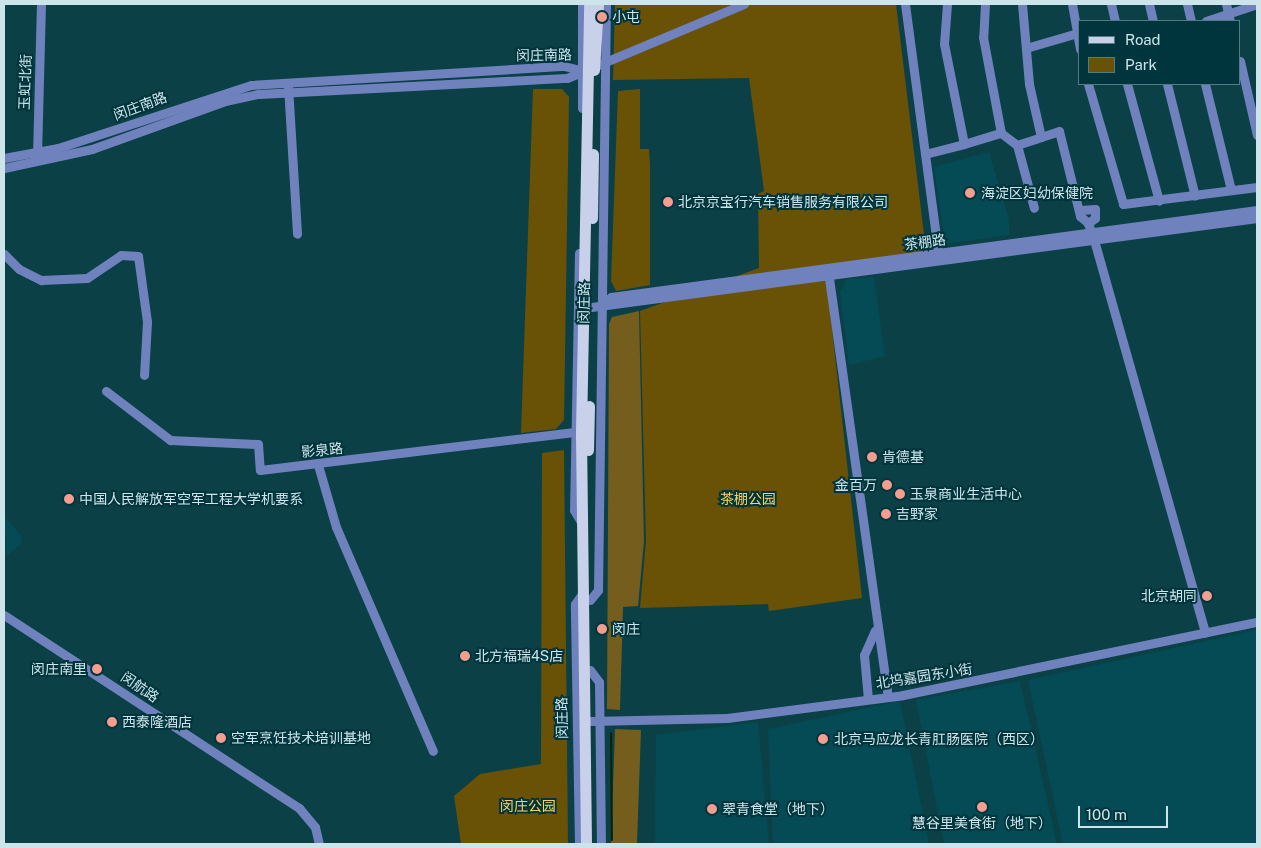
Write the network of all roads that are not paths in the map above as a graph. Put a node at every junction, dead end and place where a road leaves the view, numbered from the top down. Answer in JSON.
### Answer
{"nodes":[{"id":1,"x":41,"y":4,"type":"edge"},
{"id":2,"x":582,"y":4,"type":"edge"},
{"id":3,"x":589,"y":4,"type":"edge"},
{"id":4,"x":598,"y":4,"type":"edge"},
{"id":5,"x":606,"y":4,"type":"edge"},
{"id":6,"x":744,"y":4,"type":"edge"},
{"id":7,"x":905,"y":4,"type":"edge"},
{"id":8,"x":946,"y":4,"type":"edge"},
{"id":9,"x":984,"y":4,"type":"edge"},
{"id":10,"x":1022,"y":4,"type":"edge"},
{"id":11,"x":1072,"y":4,"type":"edge"},
{"id":12,"x":1110,"y":4,"type":"edge"},
{"id":13,"x":1149,"y":4,"type":"edge"},
{"id":14,"x":1187,"y":4,"type":"edge"},
{"id":15,"x":1226,"y":4,"type":"edge"},
{"id":16,"x":1257,"y":4,"type":"edge"},
{"id":17,"x":1229,"y":18,"type":"edge"},
{"id":18,"x":1115,"y":20,"type":"edge"},
{"id":19,"x":1153,"y":20,"type":"edge"},
{"id":20,"x":1191,"y":20,"type":"edge"},
{"id":21,"x":1214,"y":20,"type":"edge"},
{"id":22,"x":1074,"y":34,"type":"junction"},
{"id":23,"x":1078,"y":43,"type":"edge"},
{"id":24,"x":1026,"y":48,"type":"junction"},
{"id":25,"x":1241,"y":65,"type":"edge"},
{"id":26,"x":589,"y":69,"type":"junction"},
{"id":27,"x":287,"y":81,"type":"junction"},
{"id":28,"x":1088,"y":85,"type":"edge"},
{"id":29,"x":1127,"y":85,"type":"edge"},
{"id":30,"x":1167,"y":85,"type":"edge"},
{"id":31,"x":1205,"y":85,"type":"edge"},
{"id":32,"x":288,"y":92,"type":"junction"},
{"id":33,"x":1001,"y":133,"type":"junction"},
{"id":34,"x":1257,"y":135,"type":"edge"},
{"id":35,"x":1041,"y":137,"type":"junction"},
{"id":36,"x":964,"y":144,"type":"junction"},
{"id":37,"x":1017,"y":145,"type":"junction"},
{"id":38,"x":925,"y":154,"type":"junction"},
{"id":39,"x":36,"y":156,"type":"junction"},
{"id":40,"x":4,"y":158,"type":"edge"},
{"id":41,"x":4,"y":168,"type":"edge"},
{"id":42,"x":1257,"y":187,"type":"edge"},
{"id":43,"x":1231,"y":190,"type":"junction"},
{"id":44,"x":1195,"y":196,"type":"junction"},
{"id":45,"x":1158,"y":201,"type":"junction"},
{"id":46,"x":582,"y":207,"type":"junction"},
{"id":47,"x":1034,"y":208,"type":"dead end"},
{"id":48,"x":1081,"y":210,"type":"junction"},
{"id":49,"x":1257,"y":210,"type":"edge"},
{"id":50,"x":1257,"y":218,"type":"edge"},
{"id":51,"x":1088,"y":223,"type":"junction"},
{"id":52,"x":297,"y":234,"type":"dead end"},
{"id":53,"x":1093,"y":237,"type":"junction"},
{"id":54,"x":4,"y":254,"type":"edge"},
{"id":55,"x":939,"y":258,"type":"junction"},
{"id":56,"x":828,"y":273,"type":"junction"},
{"id":57,"x":591,"y":307,"type":"junction"},
{"id":58,"x":144,"y":375,"type":"dead end"},
{"id":59,"x":106,"y":391,"type":"dead end"},
{"id":60,"x":577,"y":431,"type":"junction"},
{"id":61,"x":318,"y":465,"type":"junction"},
{"id":62,"x":586,"y":597,"type":"junction"},
{"id":63,"x":4,"y":615,"type":"edge"},
{"id":64,"x":1257,"y":622,"type":"edge"},
{"id":65,"x":875,"y":630,"type":"junction"},
{"id":66,"x":1204,"y":633,"type":"junction"},
{"id":67,"x":888,"y":697,"type":"junction"},
{"id":68,"x":868,"y":699,"type":"junction"},
{"id":69,"x":595,"y":721,"type":"junction"},
{"id":70,"x":433,"y":751,"type":"dead end"},
{"id":71,"x":319,"y":844,"type":"edge"},
{"id":72,"x":579,"y":844,"type":"edge"},
{"id":73,"x":586,"y":844,"type":"edge"},
{"id":74,"x":593,"y":844,"type":"edge"},
{"id":75,"x":601,"y":844,"type":"edge"}],
"edges":[{"from":1,"to":39,"type":"street","name":"玉虹北街"},
{"from":2,"to":26,"type":"street","name":"闵庄路"},
{"from":3,"to":26,"type":"main road","name":"闵庄路"},
{"from":4,"to":26,"type":"main road","name":"闵庄路"},
{"from":5,"to":26,"type":"street","name":"闵庄路"},
{"from":6,"to":26,"type":"street"},
{"from":7,"to":38,"type":"street"},
{"from":8,"to":36,"type":"street"},
{"from":9,"to":33,"type":"street"},
{"from":10,"to":24,"type":"street"},
{"from":11,"to":22,"type":"street"},
{"from":12,"to":18,"type":"street"},
{"from":13,"to":19,"type":"street"},
{"from":14,"to":20,"type":"street"},
{"from":15,"to":17,"type":"street"},
{"from":16,"to":17,"type":"street"},
{"from":17,"to":21,"type":"street"},
{"from":22,"to":23,"type":"street"},
{"from":22,"to":24,"type":"street"},
{"from":24,"to":35,"type":"street"},
{"from":25,"to":34,"type":"street"},
{"from":26,"to":27,"type":"street","name":"闵庄南路"},
{"from":26,"to":32,"type":"street","name":"闵庄南路"},
{"from":26,"to":46,"type":"main road","name":"闵庄路"},
{"from":26,"to":57,"type":"main road","name":"闵庄路"},
{"from":27,"to":32,"type":"street"},
{"from":27,"to":39,"type":"street","name":"闵庄南路"},
{"from":28,"to":45,"type":"street"},
{"from":29,"to":45,"type":"street"},
{"from":30,"to":44,"type":"street"},
{"from":31,"to":43,"type":"street"},
{"from":32,"to":39,"type":"street","name":"闵庄南路"},
{"from":32,"to":52,"type":"street"},
{"from":33,"to":36,"type":"street"},
{"from":33,"to":37,"type":"street"},
{"from":35,"to":37,"type":"street"},
{"from":35,"to":48,"type":"street"},
{"from":36,"to":38,"type":"street"},
{"from":37,"to":47,"type":"street"},
{"from":38,"to":55,"type":"street"},
{"from":39,"to":40,"type":"street","name":"闵庄南路"},
{"from":39,"to":41,"type":"street","name":"闵庄南路"},
{"from":42,"to":43,"type":"street"},
{"from":43,"to":44,"type":"street"},
{"from":44,"to":45,"type":"street"},
{"from":46,"to":57,"type":"main road","name":"闵庄路"},
{"from":46,"to":60,"type":"street","name":"闵庄路"},
{"from":48,"to":51,"type":"street"},
{"from":48,"to":51,"type":"street"},
{"from":49,"to":53,"type":"street","name":"茶棚路"},
{"from":50,"to":53,"type":"street","name":"茶棚路"},
{"from":51,"to":53,"type":"street"},
{"from":53,"to":55,"type":"street","name":"茶棚路"},
{"from":53,"to":66,"type":"street"},
{"from":54,"to":58,"type":"street"},
{"from":55,"to":56,"type":"street","name":"茶棚路"},
{"from":56,"to":57,"type":"street","name":"茶棚路"},
{"from":56,"to":65,"type":"street"},
{"from":57,"to":60,"type":"main road","name":"闵庄路"},
{"from":57,"to":62,"type":"main road","name":"闵庄路"},
{"from":59,"to":61,"type":"street","name":"影泉路"},
{"from":60,"to":61,"type":"street","name":"影泉路"},
{"from":60,"to":62,"type":"main road","name":"闵庄路"},
{"from":61,"to":70,"type":"street"},
{"from":62,"to":69,"type":"main road","name":"闵庄路"},
{"from":62,"to":72,"type":"street","name":"闵庄路"},
{"from":62,"to":73,"type":"main road","name":"闵庄路"},
{"from":63,"to":71,"type":"street","name":"闵航路"},
{"from":64,"to":66,"type":"street","name":"北坞嘉园东小街"},
{"from":65,"to":67,"type":"street"},
{"from":65,"to":68,"type":"street"},
{"from":66,"to":67,"type":"street","name":"北坞嘉园东小街"},
{"from":67,"to":68,"type":"street","name":"北坞嘉园东小街"},
{"from":68,"to":69,"type":"street","name":"北坞嘉园东小街"},
{"from":69,"to":74,"type":"main road","name":"闵庄路"},
{"from":69,"to":75,"type":"street","name":"闵庄路"}]}
